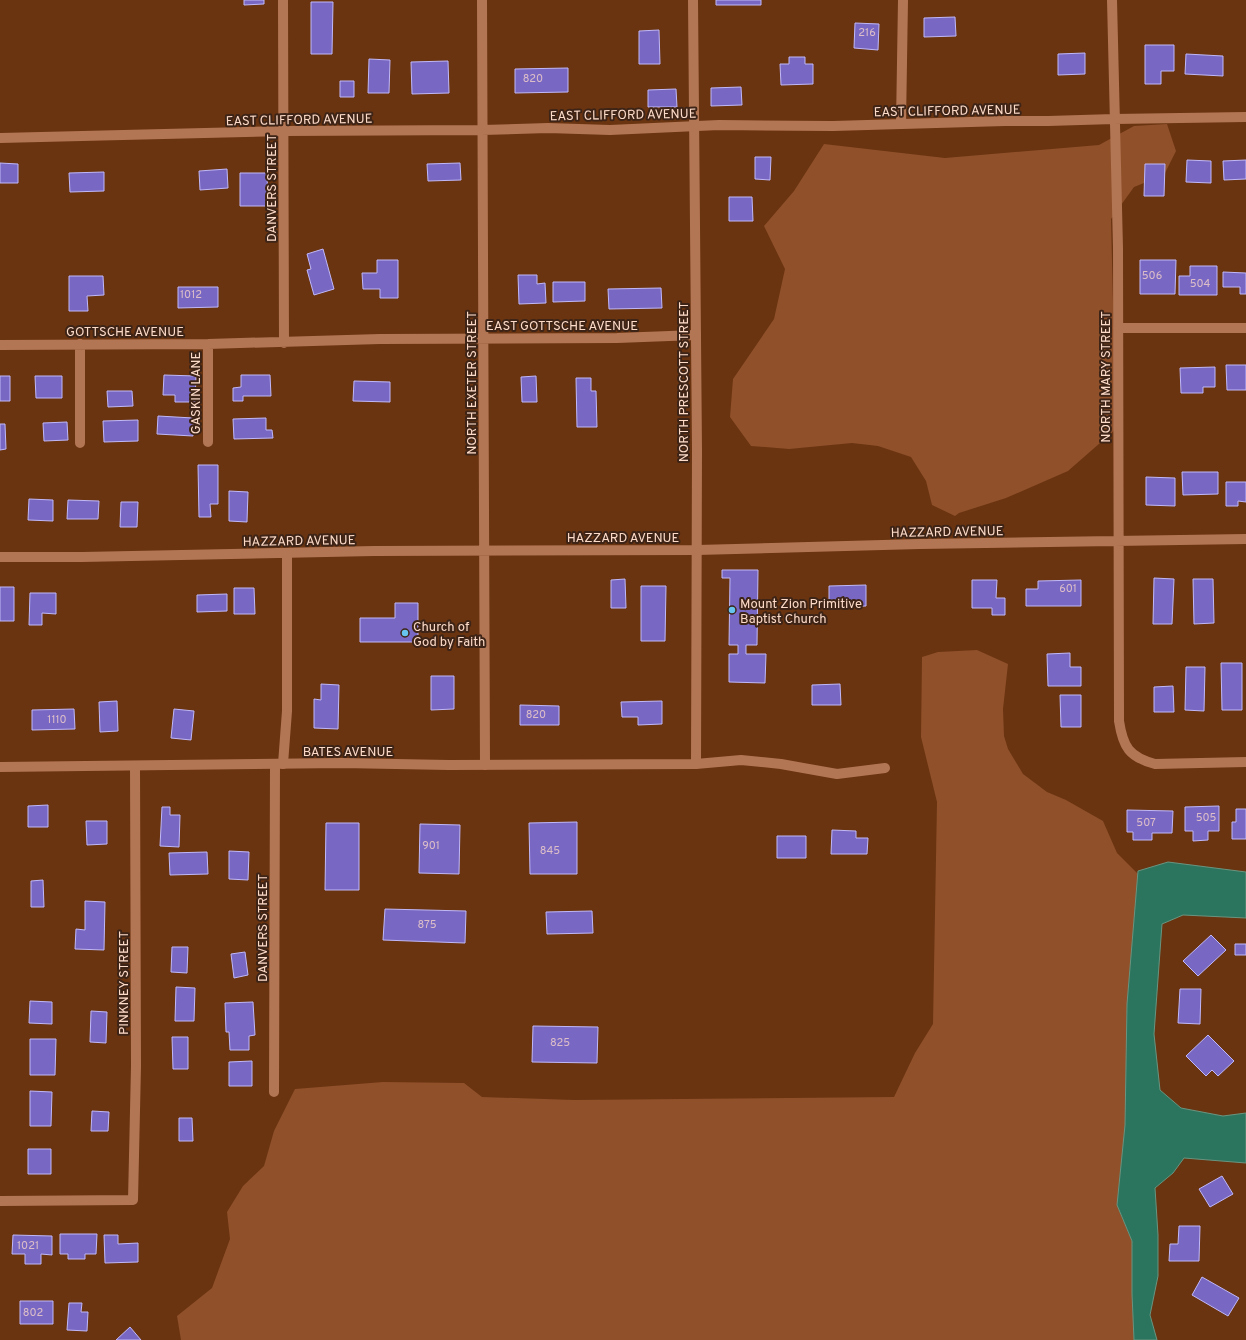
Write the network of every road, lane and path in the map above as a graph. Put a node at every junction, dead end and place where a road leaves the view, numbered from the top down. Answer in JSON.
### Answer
{"nodes":[{"id":1,"x":283,"y":0,"type":"edge"},
{"id":2,"x":482,"y":0,"type":"edge"},
{"id":3,"x":693,"y":0,"type":"edge"},
{"id":4,"x":903,"y":0,"type":"edge"},
{"id":5,"x":1112,"y":0,"type":"edge"},
{"id":6,"x":1246,"y":118,"type":"edge"},
{"id":7,"x":1114,"y":119,"type":"junction"},
{"id":8,"x":901,"y":124,"type":"junction"},
{"id":9,"x":694,"y":126,"type":"junction"},
{"id":10,"x":482,"y":130,"type":"junction"},
{"id":11,"x":284,"y":132,"type":"junction"},
{"id":12,"x":0,"y":138,"type":"edge"},
{"id":13,"x":1118,"y":328,"type":"junction"},
{"id":14,"x":1246,"y":328,"type":"edge"},
{"id":15,"x":696,"y":336,"type":"junction"},
{"id":16,"x":484,"y":338,"type":"junction"},
{"id":17,"x":284,"y":343,"type":"junction"},
{"id":18,"x":80,"y":344,"type":"junction"},
{"id":19,"x":208,"y":344,"type":"junction"},
{"id":20,"x":0,"y":345,"type":"edge"},
{"id":21,"x":208,"y":442,"type":"dead end"},
{"id":22,"x":80,"y":443,"type":"dead end"},
{"id":23,"x":1246,"y":539,"type":"edge"},
{"id":24,"x":1119,"y":540,"type":"junction"},
{"id":25,"x":484,"y":550,"type":"junction"},
{"id":26,"x":697,"y":550,"type":"junction"},
{"id":27,"x":287,"y":554,"type":"junction"},
{"id":28,"x":0,"y":557,"type":"edge"},
{"id":29,"x":1246,"y":762,"type":"edge"},
{"id":30,"x":279,"y":764,"type":"junction"},
{"id":31,"x":696,"y":764,"type":"junction"},
{"id":32,"x":485,"y":765,"type":"junction"},
{"id":33,"x":135,"y":766,"type":"junction"},
{"id":34,"x":0,"y":767,"type":"edge"},
{"id":35,"x":885,"y":768,"type":"dead end"},
{"id":36,"x":274,"y":1092,"type":"dead end"},
{"id":37,"x":0,"y":1201,"type":"edge"}],
"edges":[{"from":1,"to":11,"type":"street","name":"DANVERS STREET"},
{"from":2,"to":10,"type":"street","name":"NORTH EXETER STREET"},
{"from":3,"to":9,"type":"street","name":"NORTH PRESCOTT STREET"},
{"from":4,"to":8,"type":"street"},
{"from":5,"to":7,"type":"street","name":"NORTH MARY STREET"},
{"from":6,"to":7,"type":"street","name":"EAST CLIFFORD AVENUE"},
{"from":7,"to":8,"type":"street","name":"EAST CLIFFORD AVENUE"},
{"from":7,"to":13,"type":"street","name":"NORTH MARY STREET"},
{"from":8,"to":9,"type":"street","name":"EAST CLIFFORD AVENUE"},
{"from":9,"to":10,"type":"street","name":"EAST CLIFFORD AVENUE"},
{"from":9,"to":15,"type":"street","name":"NORTH PRESCOTT STREET"},
{"from":10,"to":11,"type":"street","name":"EAST CLIFFORD AVENUE"},
{"from":10,"to":16,"type":"street","name":"NORTH EXETER STREET"},
{"from":11,"to":12,"type":"street","name":"EAST CLIFFORD AVENUE"},
{"from":11,"to":17,"type":"street","name":"DANVERS STREET"},
{"from":13,"to":14,"type":"street"},
{"from":13,"to":24,"type":"street","name":"NORTH MARY STREET"},
{"from":15,"to":16,"type":"street","name":"EAST GOTTSCHE AVENUE"},
{"from":15,"to":26,"type":"street","name":"NORTH PRESCOTT STREET"},
{"from":16,"to":17,"type":"street","name":"EAST GOTTSCHE AVENUE"},
{"from":16,"to":25,"type":"street","name":"NORTH EXETER STREET"},
{"from":17,"to":19,"type":"street","name":"GOTTSCHE AVENUE"},
{"from":18,"to":19,"type":"street","name":"GOTTSCHE AVENUE"},
{"from":18,"to":20,"type":"street","name":"GOTTSCHE AVENUE"},
{"from":18,"to":22,"type":"street"},
{"from":19,"to":21,"type":"street","name":"GASKIN LANE"},
{"from":23,"to":24,"type":"street","name":"HAZZARD AVENUE"},
{"from":24,"to":26,"type":"street","name":"HAZZARD AVENUE"},
{"from":24,"to":29,"type":"street","name":"NORTH MARY STREET"},
{"from":25,"to":26,"type":"street","name":"HAZZARD AVENUE"},
{"from":25,"to":27,"type":"street","name":"HAZZARD AVENUE"},
{"from":25,"to":32,"type":"street","name":"NORTH EXETER STREET"},
{"from":26,"to":31,"type":"street","name":"NORTH PRESCOTT STREET"},
{"from":27,"to":28,"type":"street","name":"HAZZARD AVENUE"},
{"from":27,"to":30,"type":"street","name":"DANVERS STREET"},
{"from":30,"to":32,"type":"street","name":"BATES AVENUE"},
{"from":30,"to":33,"type":"street","name":"BATES AVENUE"},
{"from":30,"to":36,"type":"street","name":"DANVERS STREET"},
{"from":31,"to":32,"type":"street","name":"BATES AVENUE"},
{"from":31,"to":35,"type":"street","name":"BATES AVENUE"},
{"from":33,"to":34,"type":"street","name":"BATES AVENUE"},
{"from":33,"to":37,"type":"street","name":"PINKNEY STREET"}]}
